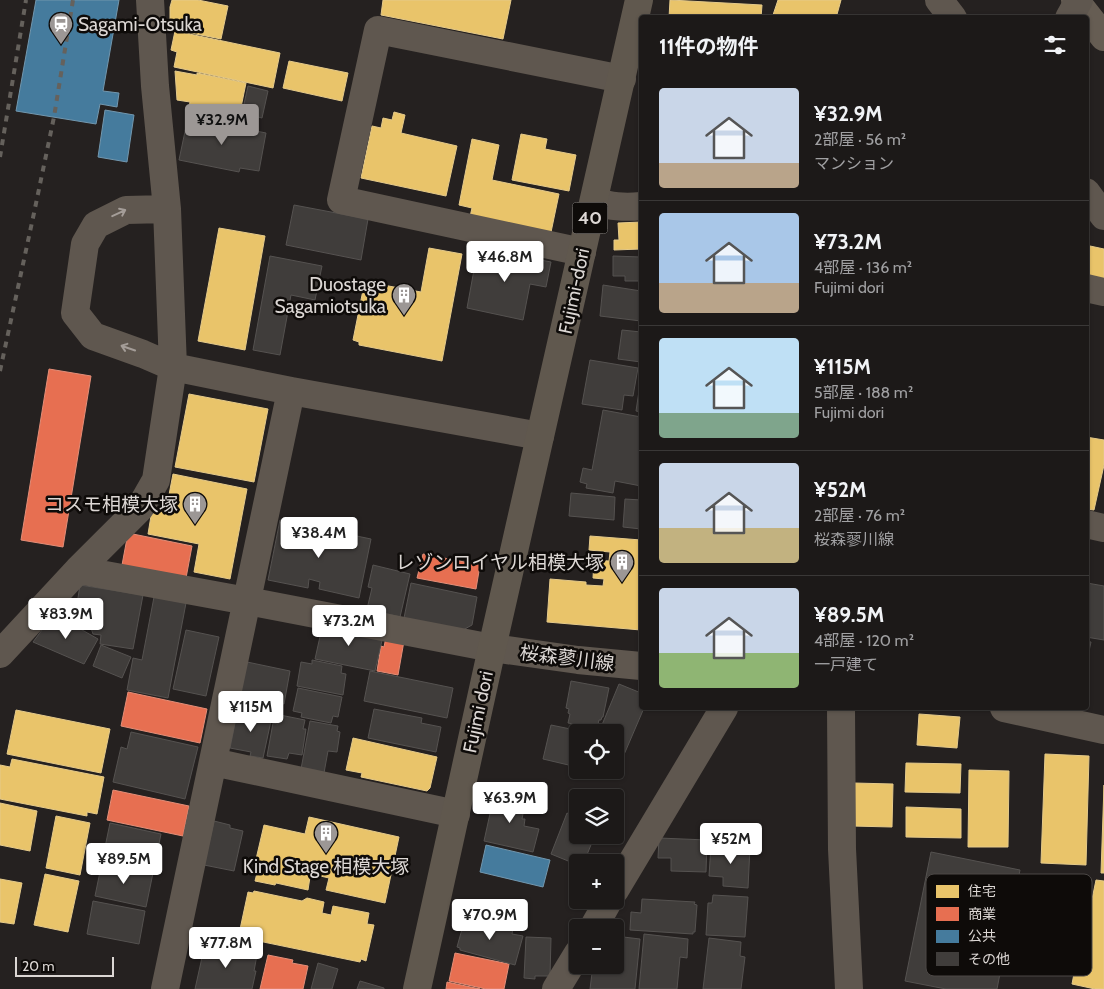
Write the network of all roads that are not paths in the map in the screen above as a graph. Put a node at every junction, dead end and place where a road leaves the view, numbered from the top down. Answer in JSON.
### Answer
{"nodes":[{"id":1,"x":150,"y":0,"type":"edge"},
{"id":2,"x":640,"y":0,"type":"edge"},
{"id":3,"x":939,"y":0,"type":"edge"},
{"id":4,"x":1077,"y":0,"type":"edge"},
{"id":5,"x":951,"y":15,"type":"edge"},
{"id":6,"x":1070,"y":15,"type":"edge"},
{"id":7,"x":1088,"y":15,"type":"edge"},
{"id":8,"x":1089,"y":16,"type":"edge"},
{"id":9,"x":1104,"y":37,"type":"edge"},
{"id":10,"x":622,"y":79,"type":"junction"},
{"id":11,"x":1089,"y":196,"type":"edge"},
{"id":12,"x":594,"y":202,"type":"junction"},
{"id":13,"x":639,"y":206,"type":"edge"},
{"id":14,"x":167,"y":209,"type":"junction"},
{"id":15,"x":1104,"y":216,"type":"edge"},
{"id":16,"x":582,"y":252,"type":"junction"},
{"id":17,"x":1089,"y":289,"type":"edge"},
{"id":18,"x":1104,"y":292,"type":"edge"},
{"id":19,"x":173,"y":366,"type":"junction"},
{"id":20,"x":291,"y":390,"type":"junction"},
{"id":21,"x":540,"y":436,"type":"junction"},
{"id":22,"x":1089,"y":525,"type":"edge"},
{"id":23,"x":1104,"y":528,"type":"edge"},
{"id":24,"x":78,"y":570,"type":"junction"},
{"id":25,"x":247,"y":601,"type":"junction"},
{"id":26,"x":492,"y":648,"type":"junction"},
{"id":27,"x":0,"y":654,"type":"edge"},
{"id":28,"x":639,"y":666,"type":"edge"},
{"id":29,"x":723,"y":710,"type":"edge"},
{"id":30,"x":841,"y":710,"type":"edge"},
{"id":31,"x":1013,"y":710,"type":"edge"},
{"id":32,"x":1104,"y":730,"type":"edge"},
{"id":33,"x":213,"y":762,"type":"junction"},
{"id":34,"x":456,"y":814,"type":"junction"},
{"id":35,"x":624,"y":875,"type":"edge"},
{"id":36,"x":569,"y":968,"type":"edge"},
{"id":37,"x":165,"y":989,"type":"edge"},
{"id":38,"x":417,"y":989,"type":"edge"},
{"id":39,"x":556,"y":989,"type":"edge"},
{"id":40,"x":849,"y":989,"type":"edge"}],
"edges":[{"from":1,"to":14,"type":"street"},
{"from":2,"to":10,"type":"main road","name":"Fujimi-dori","number":"40"},
{"from":3,"to":5,"type":"street"},
{"from":4,"to":6,"type":"street","bridge":true},
{"from":4,"to":7,"type":"highway"},
{"from":8,"to":9,"type":"highway"},
{"from":10,"to":12,"type":"main road","name":"Fujimi-dori","number":"40"},
{"from":10,"to":16,"type":"street"},
{"from":11,"to":15,"type":"street"},
{"from":12,"to":13,"type":"street"},
{"from":12,"to":16,"type":"main road","name":"Fujimi-dori","number":"40"},
{"from":14,"to":19,"type":"street"},
{"from":19,"to":14,"type":"street","one_way":true},
{"from":16,"to":21,"type":"main road","name":"Fujimi-dori","number":"40"},
{"from":17,"to":18,"type":"street"},
{"from":19,"to":20,"type":"street"},
{"from":19,"to":24,"type":"street"},
{"from":20,"to":21,"type":"street"},
{"from":20,"to":25,"type":"street"},
{"from":21,"to":26,"type":"main road","name":"Fujimi dori","number":"40"},
{"from":22,"to":23,"type":"street"},
{"from":24,"to":25,"type":"street","name":"桜森蓼川線"},
{"from":24,"to":27,"type":"street"},
{"from":25,"to":26,"type":"street","name":"桜森蓼川線"},
{"from":25,"to":33,"type":"street"},
{"from":26,"to":28,"type":"street","name":"桜森蓼川線"},
{"from":26,"to":34,"type":"main road","name":"Fujimi dori","number":"40"},
{"from":29,"to":35,"type":"street"},
{"from":30,"to":40,"type":"street"},
{"from":31,"to":32,"type":"street"},
{"from":33,"to":34,"type":"street"},
{"from":33,"to":37,"type":"street"},
{"from":34,"to":38,"type":"main road","name":"Fujimi dori","number":"40"},
{"from":36,"to":39,"type":"street"}]}
